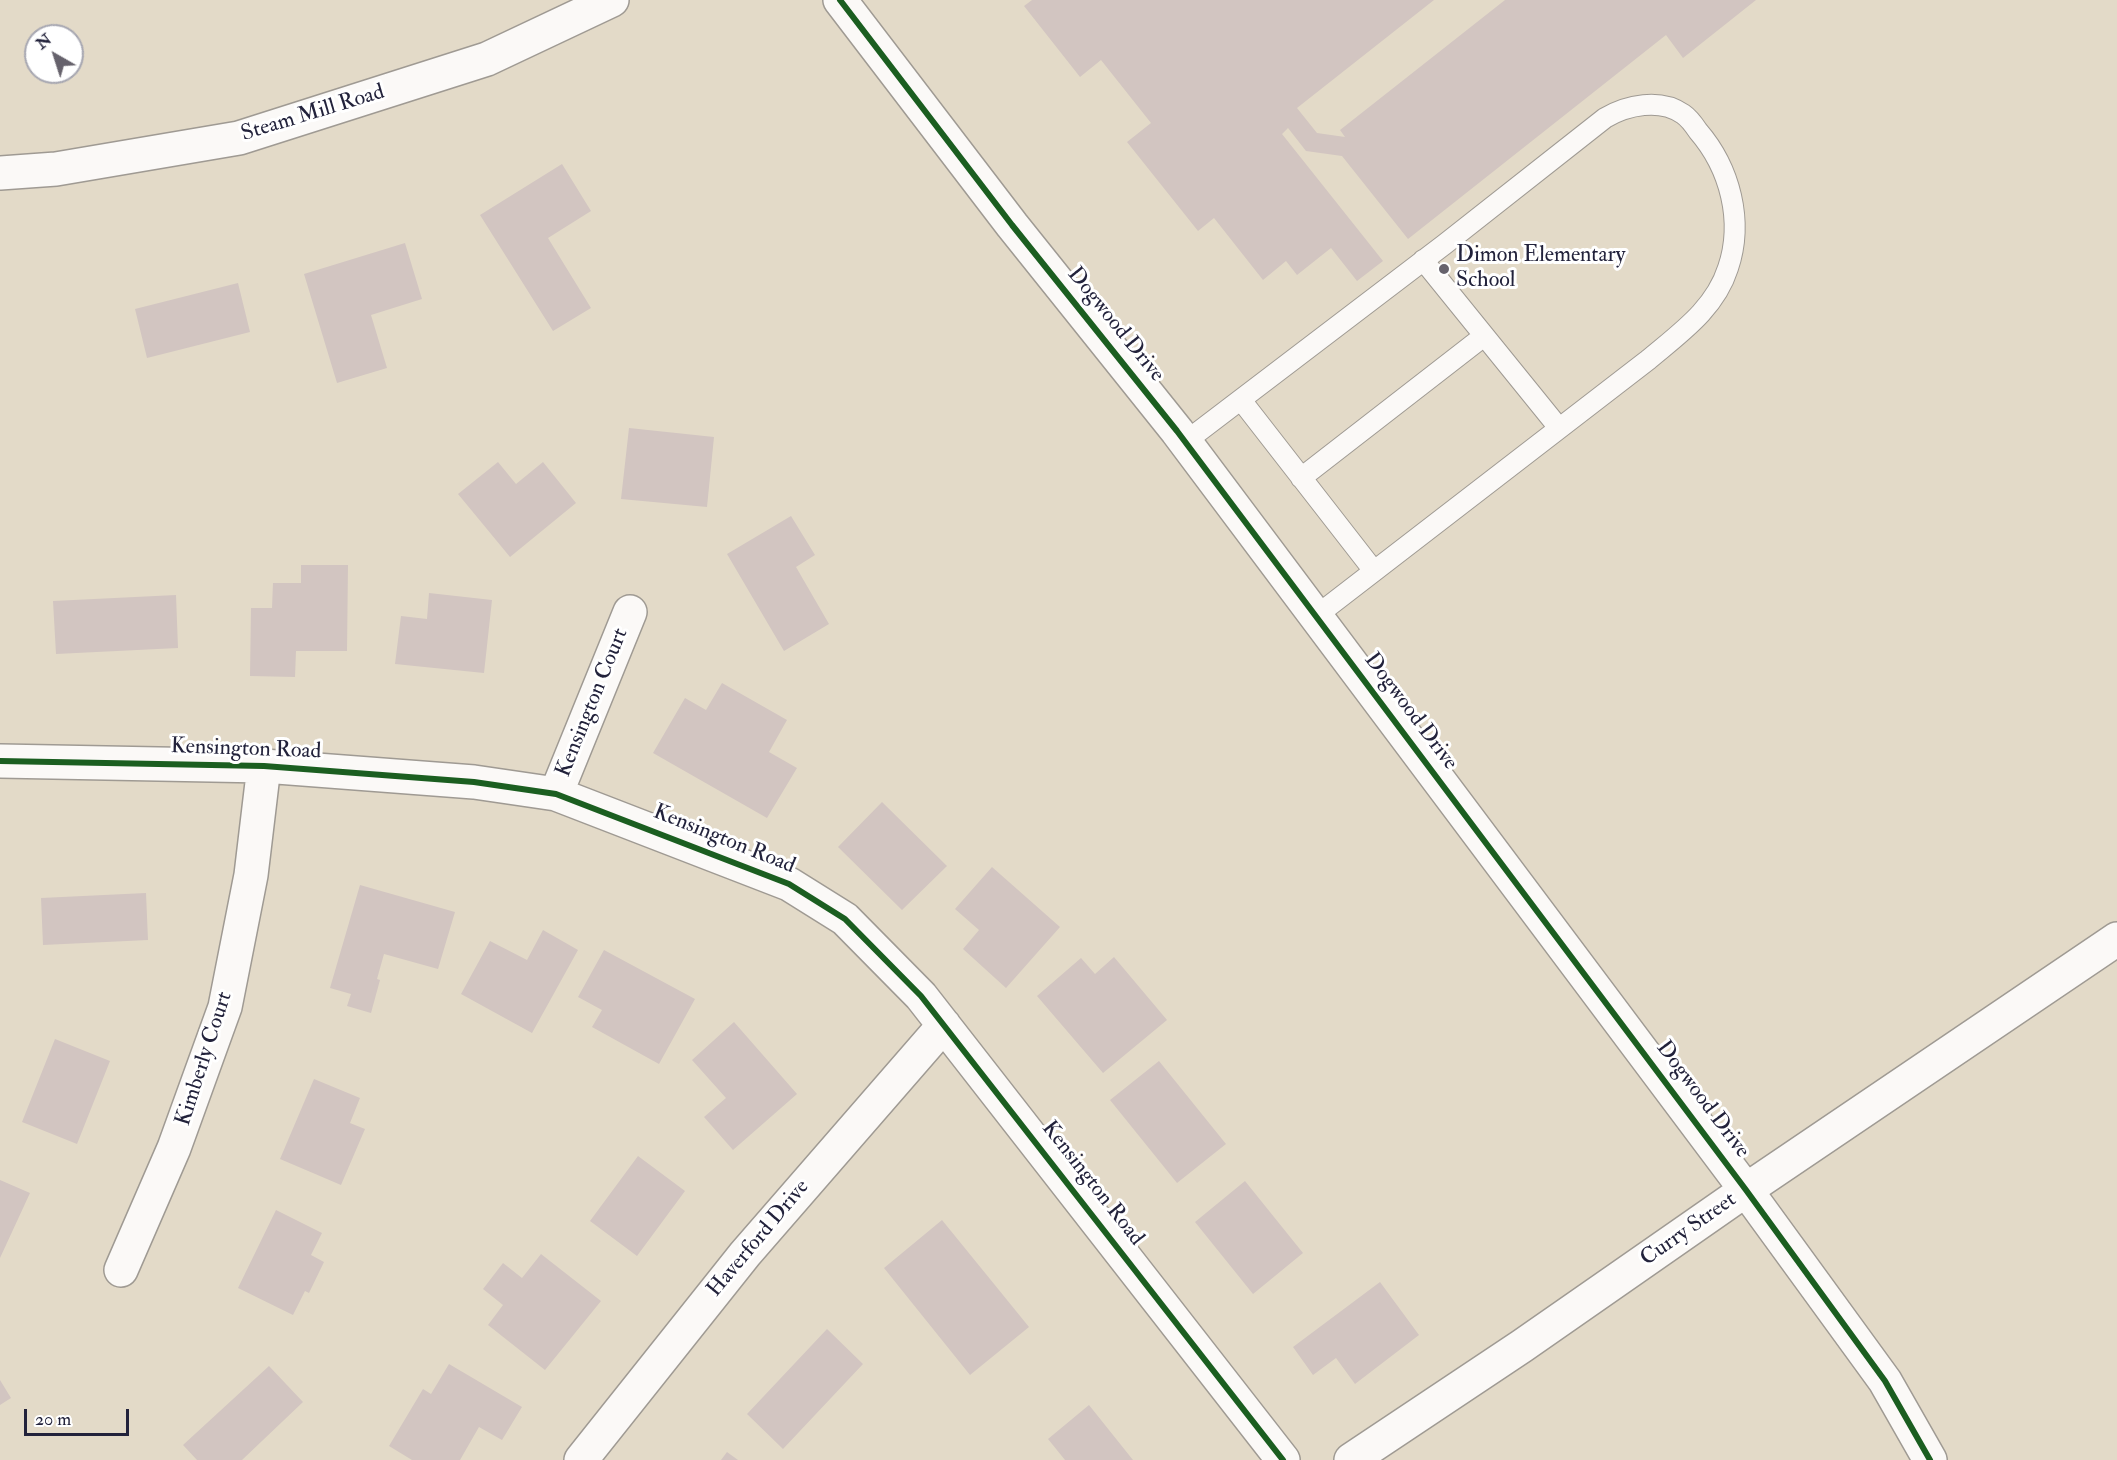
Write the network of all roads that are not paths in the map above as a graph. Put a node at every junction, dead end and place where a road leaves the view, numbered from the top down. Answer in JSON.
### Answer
{"nodes":[{"id":1,"x":612,"y":0,"type":"edge"},
{"id":2,"x":840,"y":0,"type":"edge"},
{"id":3,"x":0,"y":173,"type":"edge"},
{"id":4,"x":1423,"y":260,"type":"junction"},
{"id":5,"x":1484,"y":336,"type":"junction"},
{"id":6,"x":1240,"y":400,"type":"junction"},
{"id":7,"x":1559,"y":428,"type":"junction"},
{"id":8,"x":1185,"y":442,"type":"junction"},
{"id":9,"x":1301,"y":478,"type":"junction"},
{"id":10,"x":1374,"y":572,"type":"junction"},
{"id":11,"x":630,"y":612,"type":"dead end"},
{"id":12,"x":1316,"y":616,"type":"junction"},
{"id":13,"x":0,"y":761,"type":"edge"},
{"id":14,"x":264,"y":766,"type":"junction"},
{"id":15,"x":556,"y":794,"type":"junction"},
{"id":16,"x":2117,"y":939,"type":"edge"},
{"id":17,"x":944,"y":1024,"type":"junction"},
{"id":18,"x":1746,"y":1190,"type":"junction"},
{"id":19,"x":121,"y":1270,"type":"dead end"},
{"id":20,"x":581,"y":1460,"type":"edge"},
{"id":21,"x":1283,"y":1460,"type":"edge"},
{"id":22,"x":1352,"y":1460,"type":"edge"},
{"id":23,"x":1930,"y":1460,"type":"edge"}],
"edges":[{"from":1,"to":3,"type":"street","name":"Steam Mill Road"},
{"from":2,"to":8,"type":"street","name":"Dogwood Drive"},
{"from":4,"to":5,"type":"lane"},
{"from":4,"to":6,"type":"lane"},
{"from":4,"to":7,"type":"lane"},
{"from":5,"to":7,"type":"lane"},
{"from":5,"to":9,"type":"lane"},
{"from":6,"to":8,"type":"lane"},
{"from":6,"to":9,"type":"lane"},
{"from":7,"to":10,"type":"lane"},
{"from":8,"to":12,"type":"street","name":"Dogwood Drive"},
{"from":9,"to":10,"type":"lane"},
{"from":10,"to":12,"type":"lane"},
{"from":11,"to":15,"type":"street","name":"Kensington Court"},
{"from":12,"to":18,"type":"street","name":"Dogwood Drive"},
{"from":13,"to":14,"type":"street","name":"Kensington Road"},
{"from":14,"to":15,"type":"street","name":"Kensington Road"},
{"from":14,"to":19,"type":"street","name":"Kimberly Court"},
{"from":15,"to":17,"type":"street","name":"Kensington Road"},
{"from":16,"to":18,"type":"street","name":"Curry Street"},
{"from":17,"to":20,"type":"street","name":"Haverford Drive"},
{"from":17,"to":21,"type":"street","name":"Kensington Road"},
{"from":18,"to":22,"type":"street","name":"Curry Street"},
{"from":18,"to":23,"type":"street","name":"Dogwood Drive"}]}
